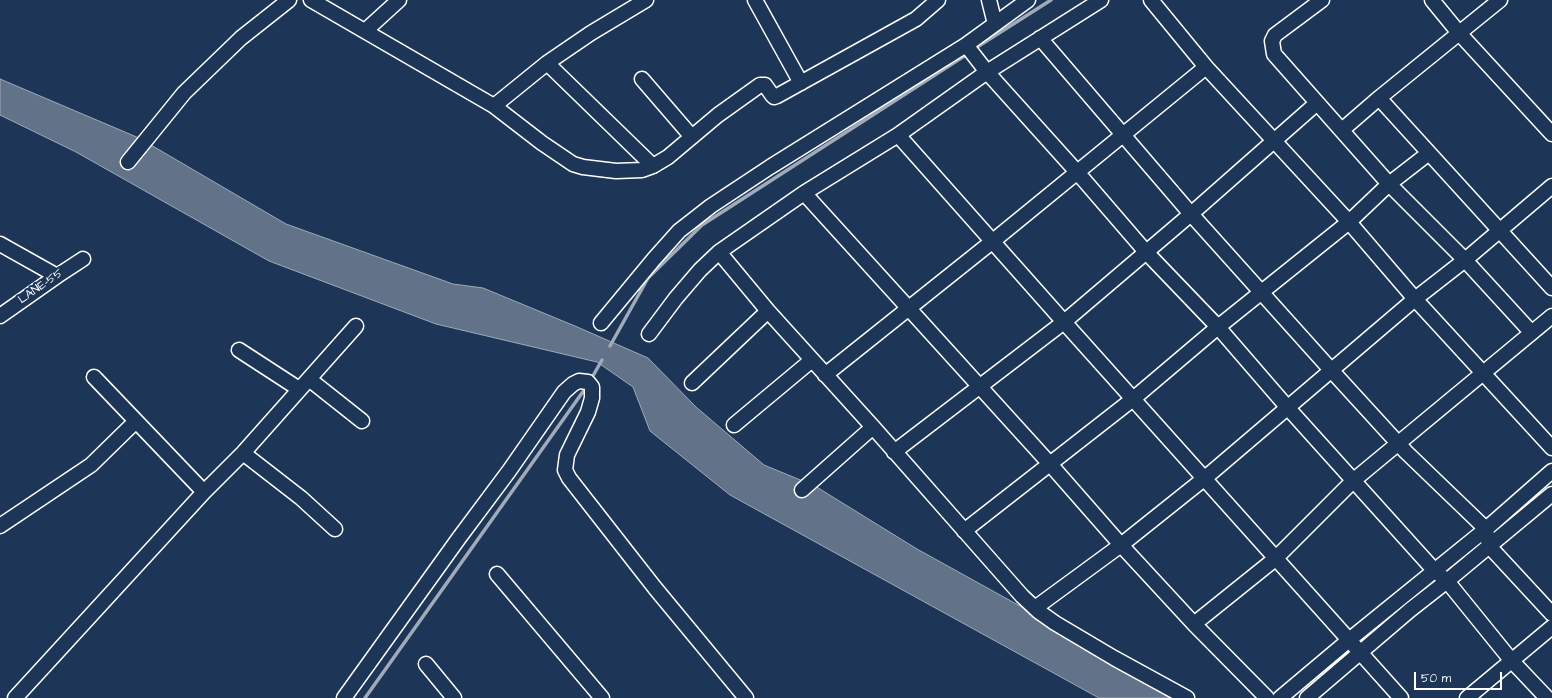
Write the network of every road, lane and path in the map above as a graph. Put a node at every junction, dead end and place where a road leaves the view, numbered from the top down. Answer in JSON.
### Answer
{"nodes":[{"id":1,"x":289,"y":0,"type":"edge"},
{"id":2,"x":311,"y":0,"type":"edge"},
{"id":3,"x":399,"y":0,"type":"edge"},
{"id":4,"x":646,"y":0,"type":"edge"},
{"id":5,"x":755,"y":0,"type":"edge"},
{"id":6,"x":938,"y":0,"type":"edge"},
{"id":7,"x":989,"y":0,"type":"edge"},
{"id":8,"x":1028,"y":0,"type":"edge"},
{"id":9,"x":1101,"y":0,"type":"edge"},
{"id":10,"x":1151,"y":0,"type":"edge"},
{"id":11,"x":1322,"y":0,"type":"edge"},
{"id":12,"x":1432,"y":0,"type":"edge"},
{"id":13,"x":1500,"y":0,"type":"edge"},
{"id":14,"x":995,"y":24,"type":"junction"},
{"id":15,"x":365,"y":31,"type":"junction"},
{"id":16,"x":1459,"y":34,"type":"junction"},
{"id":17,"x":1040,"y":38,"type":"junction"},
{"id":18,"x":967,"y":47,"type":"junction"},
{"id":19,"x":547,"y":63,"type":"junction"},
{"id":20,"x":983,"y":67,"type":"junction"},
{"id":21,"x":1206,"y":67,"type":"junction"},
{"id":22,"x":642,"y":79,"type":"dead end"},
{"id":23,"x":801,"y":83,"type":"junction"},
{"id":24,"x":1380,"y":98,"type":"junction"},
{"id":25,"x":1316,"y":103,"type":"junction"},
{"id":26,"x":494,"y":106,"type":"junction"},
{"id":27,"x":1342,"y":130,"type":"junction"},
{"id":28,"x":1552,"y":134,"type":"edge"},
{"id":29,"x":898,"y":135,"type":"junction"},
{"id":30,"x":1123,"y":135,"type":"junction"},
{"id":31,"x":692,"y":137,"type":"junction"},
{"id":32,"x":1273,"y":140,"type":"junction"},
{"id":33,"x":1429,"y":153,"type":"junction"},
{"id":34,"x":128,"y":162,"type":"dead end"},
{"id":35,"x":653,"y":166,"type":"junction"},
{"id":36,"x":1077,"y":172,"type":"junction"},
{"id":37,"x":1389,"y":184,"type":"junction"},
{"id":38,"x":1552,"y":186,"type":"edge"},
{"id":39,"x":804,"y":193,"type":"junction"},
{"id":40,"x":1191,"y":214,"type":"junction"},
{"id":41,"x":1349,"y":222,"type":"junction"},
{"id":42,"x":1499,"y":230,"type":"junction"},
{"id":43,"x":993,"y":241,"type":"junction"},
{"id":44,"x":0,"y":244,"type":"edge"},
{"id":45,"x":720,"y":252,"type":"junction"},
{"id":46,"x":1146,"y":252,"type":"junction"},
{"id":47,"x":83,"y":259,"type":"dead end"},
{"id":48,"x":1465,"y":260,"type":"junction"},
{"id":49,"x":57,"y":276,"type":"junction"},
{"id":50,"x":1552,"y":288,"type":"edge"},
{"id":51,"x":1262,"y":292,"type":"junction"},
{"id":52,"x":1415,"y":300,"type":"junction"},
{"id":53,"x":908,"y":308,"type":"junction"},
{"id":54,"x":768,"y":311,"type":"junction"},
{"id":55,"x":0,"y":316,"type":"edge"},
{"id":56,"x":1552,"y":316,"type":"edge"},
{"id":57,"x":1064,"y":322,"type":"junction"},
{"id":58,"x":601,"y":323,"type":"dead end"},
{"id":59,"x":356,"y":326,"type":"dead end"},
{"id":60,"x":1218,"y":327,"type":"junction"},
{"id":61,"x":1531,"y":332,"type":"junction"},
{"id":62,"x":650,"y":334,"type":"dead end"},
{"id":63,"x":239,"y":350,"type":"dead end"},
{"id":64,"x":812,"y":360,"type":"junction"},
{"id":65,"x":1332,"y":371,"type":"junction"},
{"id":66,"x":1483,"y":372,"type":"junction"},
{"id":67,"x":825,"y":375,"type":"junction"},
{"id":68,"x":94,"y":377,"type":"dead end"},
{"id":69,"x":309,"y":379,"type":"junction"},
{"id":70,"x":692,"y":383,"type":"dead end"},
{"id":71,"x":980,"y":386,"type":"junction"},
{"id":72,"x":299,"y":389,"type":"junction"},
{"id":73,"x":1133,"y":399,"type":"junction"},
{"id":74,"x":1288,"y":408,"type":"junction"},
{"id":75,"x":136,"y":421,"type":"junction"},
{"id":76,"x":362,"y":421,"type":"dead end"},
{"id":77,"x":734,"y":425,"type":"dead end"},
{"id":78,"x":873,"y":427,"type":"junction"},
{"id":79,"x":1398,"y":443,"type":"junction"},
{"id":80,"x":1552,"y":448,"type":"edge"},
{"id":81,"x":894,"y":452,"type":"junction"},
{"id":82,"x":243,"y":453,"type":"junction"},
{"id":83,"x":1050,"y":464,"type":"junction"},
{"id":84,"x":1552,"y":471,"type":"edge"},
{"id":85,"x":1205,"y":478,"type":"junction"},
{"id":86,"x":1354,"y":480,"type":"junction"},
{"id":87,"x":802,"y":490,"type":"dead end"},
{"id":88,"x":204,"y":492,"type":"junction"},
{"id":89,"x":1552,"y":494,"type":"edge"},
{"id":90,"x":0,"y":526,"type":"edge"},
{"id":91,"x":1486,"y":528,"type":"junction"},
{"id":92,"x":334,"y":529,"type":"dead end"},
{"id":93,"x":964,"y":531,"type":"junction"},
{"id":94,"x":1120,"y":545,"type":"junction"},
{"id":95,"x":1489,"y":546,"type":"junction"},
{"id":96,"x":1275,"y":559,"type":"junction"},
{"id":97,"x":1434,"y":570,"type":"junction"},
{"id":98,"x":497,"y":574,"type":"dead end"},
{"id":99,"x":1447,"y":581,"type":"junction"},
{"id":100,"x":1035,"y":608,"type":"junction"},
{"id":101,"x":1552,"y":614,"type":"edge"},
{"id":102,"x":1194,"y":624,"type":"junction"},
{"id":103,"x":1552,"y":627,"type":"edge"},
{"id":104,"x":1349,"y":640,"type":"junction"},
{"id":105,"x":1359,"y":653,"type":"junction"},
{"id":106,"x":1511,"y":660,"type":"junction"},
{"id":107,"x":426,"y":664,"type":"dead end"},
{"id":108,"x":15,"y":698,"type":"edge"},
{"id":109,"x":344,"y":698,"type":"edge"},
{"id":110,"x":454,"y":698,"type":"edge"},
{"id":111,"x":602,"y":698,"type":"edge"},
{"id":112,"x":746,"y":698,"type":"edge"},
{"id":113,"x":1186,"y":698,"type":"edge"},
{"id":114,"x":1267,"y":698,"type":"edge"},
{"id":115,"x":1280,"y":698,"type":"edge"},
{"id":116,"x":1307,"y":698,"type":"edge"},
{"id":117,"x":1401,"y":698,"type":"edge"},
{"id":118,"x":1467,"y":698,"type":"edge"},
{"id":119,"x":1547,"y":698,"type":"edge"}],
"edges":[{"from":1,"to":34,"type":"street"},
{"from":2,"to":15,"type":"street"},
{"from":3,"to":15,"type":"street"},
{"from":4,"to":19,"type":"street"},
{"from":5,"to":23,"type":"street"},
{"from":6,"to":23,"type":"street"},
{"from":7,"to":14,"type":"street"},
{"from":8,"to":14,"type":"street"},
{"from":9,"to":17,"type":"street"},
{"from":10,"to":21,"type":"street"},
{"from":11,"to":25,"type":"street"},
{"from":12,"to":16,"type":"street"},
{"from":13,"to":16,"type":"street"},
{"from":14,"to":18,"type":"street"},
{"from":15,"to":26,"type":"street"},
{"from":16,"to":24,"type":"street"},
{"from":16,"to":28,"type":"street"},
{"from":17,"to":20,"type":"street"},
{"from":17,"to":30,"type":"street"},
{"from":18,"to":20,"type":"street"},
{"from":18,"to":58,"type":"street"},
{"from":19,"to":26,"type":"street"},
{"from":19,"to":35,"type":"street"},
{"from":20,"to":29,"type":"street"},
{"from":20,"to":36,"type":"street"},
{"from":21,"to":30,"type":"street"},
{"from":21,"to":32,"type":"street"},
{"from":22,"to":31,"type":"street"},
{"from":23,"to":31,"type":"street"},
{"from":24,"to":27,"type":"street"},
{"from":24,"to":33,"type":"street"},
{"from":25,"to":27,"type":"street"},
{"from":25,"to":32,"type":"street"},
{"from":26,"to":35,"type":"street"},
{"from":27,"to":37,"type":"street"},
{"from":29,"to":39,"type":"street"},
{"from":29,"to":43,"type":"street"},
{"from":30,"to":36,"type":"street"},
{"from":30,"to":40,"type":"street"},
{"from":31,"to":35,"type":"street"},
{"from":32,"to":40,"type":"street"},
{"from":32,"to":41,"type":"street"},
{"from":33,"to":37,"type":"street"},
{"from":33,"to":42,"type":"street"},
{"from":36,"to":43,"type":"street"},
{"from":36,"to":46,"type":"street"},
{"from":37,"to":41,"type":"street"},
{"from":37,"to":48,"type":"street"},
{"from":38,"to":42,"type":"street"},
{"from":39,"to":45,"type":"street"},
{"from":39,"to":53,"type":"street"},
{"from":40,"to":46,"type":"street"},
{"from":40,"to":51,"type":"street"},
{"from":41,"to":51,"type":"street"},
{"from":41,"to":52,"type":"street"},
{"from":42,"to":48,"type":"street"},
{"from":42,"to":50,"type":"street"},
{"from":43,"to":53,"type":"street"},
{"from":43,"to":57,"type":"street"},
{"from":44,"to":49,"type":"street"},
{"from":45,"to":54,"type":"street"},
{"from":45,"to":62,"type":"street"},
{"from":46,"to":57,"type":"street"},
{"from":46,"to":60,"type":"street"},
{"from":47,"to":49,"type":"street","name":"LANE-55"},
{"from":48,"to":52,"type":"street"},
{"from":48,"to":61,"type":"street"},
{"from":49,"to":55,"type":"street","name":"LANE-55"},
{"from":51,"to":60,"type":"street"},
{"from":51,"to":65,"type":"street"},
{"from":52,"to":65,"type":"street"},
{"from":52,"to":66,"type":"street"},
{"from":53,"to":67,"type":"street"},
{"from":53,"to":71,"type":"street"},
{"from":54,"to":64,"type":"street"},
{"from":54,"to":70,"type":"street"},
{"from":56,"to":61,"type":"street"},
{"from":57,"to":71,"type":"street"},
{"from":57,"to":73,"type":"street"},
{"from":59,"to":69,"type":"street"},
{"from":60,"to":73,"type":"street"},
{"from":60,"to":74,"type":"street"},
{"from":61,"to":66,"type":"street"},
{"from":63,"to":72,"type":"street"},
{"from":64,"to":67,"type":"street"},
{"from":64,"to":77,"type":"street"},
{"from":65,"to":74,"type":"street"},
{"from":65,"to":79,"type":"street"},
{"from":66,"to":79,"type":"street"},
{"from":66,"to":80,"type":"street"},
{"from":67,"to":78,"type":"street"},
{"from":68,"to":75,"type":"street"},
{"from":69,"to":72,"type":"street"},
{"from":69,"to":76,"type":"street"},
{"from":71,"to":81,"type":"street"},
{"from":71,"to":83,"type":"street"},
{"from":72,"to":82,"type":"street"},
{"from":73,"to":83,"type":"street"},
{"from":73,"to":85,"type":"street"},
{"from":74,"to":85,"type":"street"},
{"from":74,"to":86,"type":"street"},
{"from":75,"to":88,"type":"street"},
{"from":75,"to":90,"type":"street"},
{"from":78,"to":81,"type":"street"},
{"from":78,"to":87,"type":"street"},
{"from":79,"to":86,"type":"street"},
{"from":79,"to":91,"type":"street"},
{"from":81,"to":93,"type":"street"},
{"from":82,"to":88,"type":"street"},
{"from":82,"to":92,"type":"street"},
{"from":83,"to":93,"type":"street"},
{"from":83,"to":94,"type":"street"},
{"from":84,"to":91,"type":"street"},
{"from":85,"to":94,"type":"street"},
{"from":85,"to":96,"type":"street"},
{"from":86,"to":96,"type":"street"},
{"from":86,"to":97,"type":"street"},
{"from":88,"to":108,"type":"street"},
{"from":89,"to":95,"type":"street"},
{"from":91,"to":95,"type":"street"},
{"from":91,"to":97,"type":"street"},
{"from":93,"to":100,"type":"street"},
{"from":94,"to":100,"type":"street"},
{"from":94,"to":102,"type":"street"},
{"from":95,"to":99,"type":"street"},
{"from":95,"to":101,"type":"street"},
{"from":96,"to":102,"type":"street"},
{"from":96,"to":104,"type":"street"},
{"from":97,"to":99,"type":"street"},
{"from":97,"to":104,"type":"street"},
{"from":98,"to":111,"type":"street"},
{"from":99,"to":105,"type":"street"},
{"from":99,"to":106,"type":"street"},
{"from":100,"to":113,"type":"street"},
{"from":102,"to":114,"type":"street"},
{"from":103,"to":106,"type":"street"},
{"from":104,"to":105,"type":"street"},
{"from":104,"to":115,"type":"street"},
{"from":105,"to":116,"type":"street"},
{"from":105,"to":117,"type":"street"},
{"from":106,"to":118,"type":"street"},
{"from":106,"to":119,"type":"street"},
{"from":107,"to":110,"type":"street"},
{"from":109,"to":112,"type":"street"}]}
